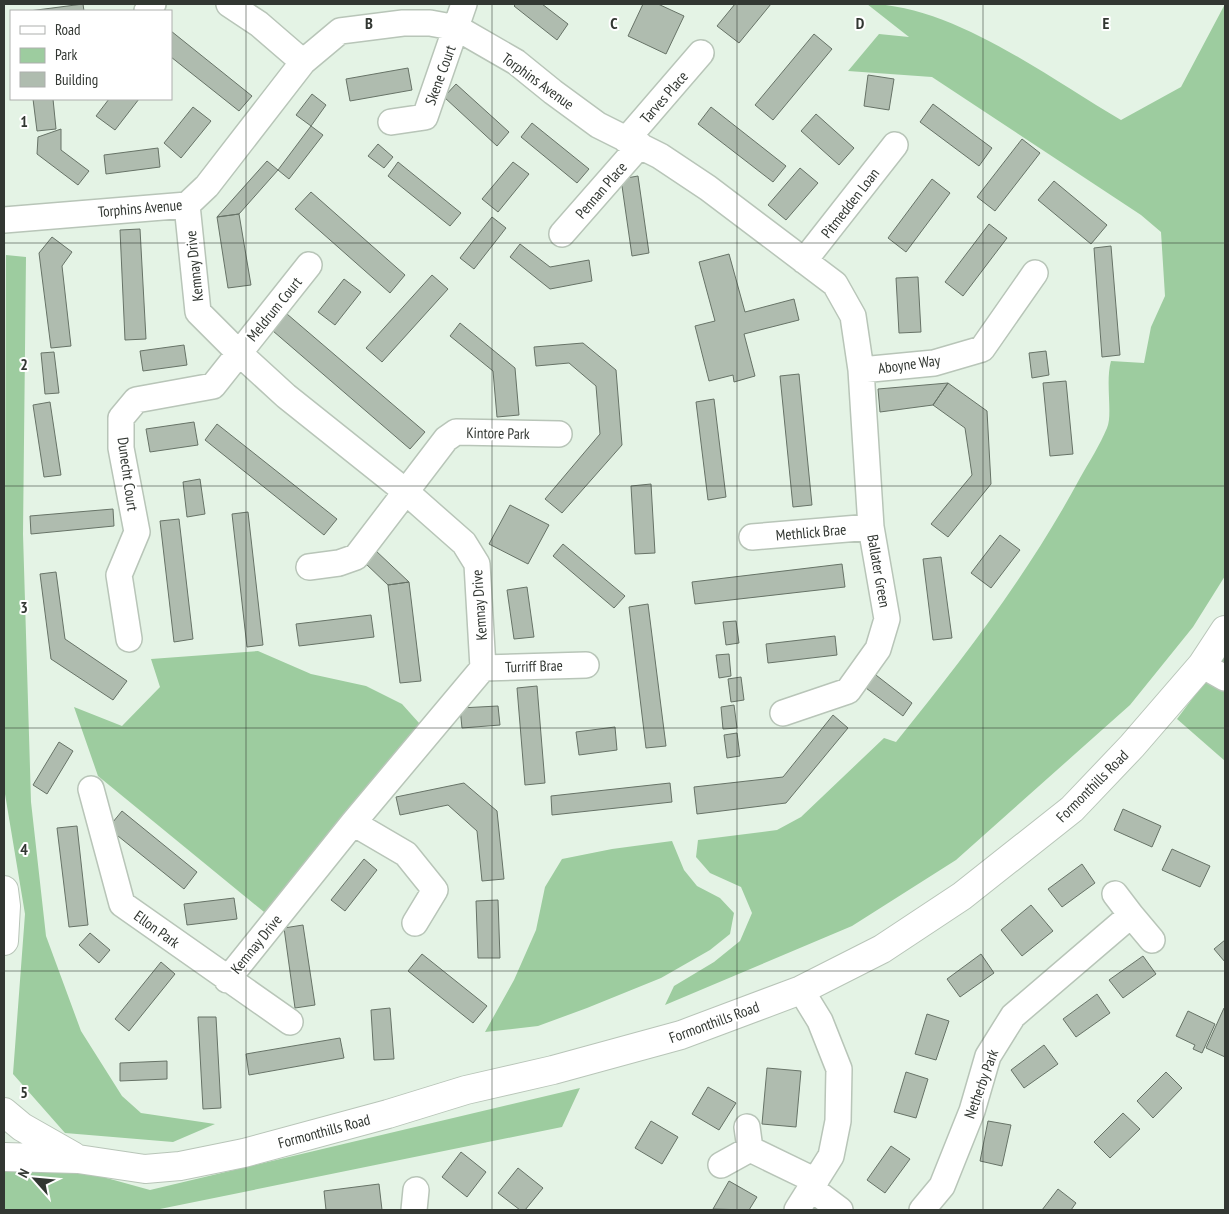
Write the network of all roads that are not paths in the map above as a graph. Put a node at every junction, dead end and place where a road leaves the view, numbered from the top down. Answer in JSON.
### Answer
{"nodes":[{"id":1,"x":229,"y":4,"type":"edge"},
{"id":2,"x":464,"y":4,"type":"edge"},
{"id":3,"x":457,"y":28,"type":"junction"},
{"id":4,"x":701,"y":53,"type":"dead end"},
{"id":5,"x":303,"y":62,"type":"junction"},
{"id":6,"x":391,"y":122,"type":"dead end"},
{"id":7,"x":633,"y":143,"type":"junction"},
{"id":8,"x":895,"y":144,"type":"dead end"},
{"id":9,"x":188,"y":205,"type":"junction"},
{"id":10,"x":4,"y":220,"type":"edge"},
{"id":11,"x":562,"y":234,"type":"dead end"},
{"id":12,"x":804,"y":261,"type":"junction"},
{"id":13,"x":309,"y":265,"type":"dead end"},
{"id":14,"x":1036,"y":273,"type":"dead end"},
{"id":15,"x":238,"y":352,"type":"junction"},
{"id":16,"x":861,"y":370,"type":"junction"},
{"id":17,"x":559,"y":434,"type":"dead end"},
{"id":18,"x":405,"y":491,"type":"junction"},
{"id":19,"x":871,"y":527,"type":"junction"},
{"id":20,"x":752,"y":537,"type":"dead end"},
{"id":21,"x":309,"y":567,"type":"dead end"},
{"id":22,"x":1225,"y":630,"type":"edge"},
{"id":23,"x":129,"y":639,"type":"dead end"},
{"id":24,"x":586,"y":665,"type":"dead end"},
{"id":25,"x":1202,"y":665,"type":"junction"},
{"id":26,"x":483,"y":668,"type":"junction"},
{"id":27,"x":1225,"y":678,"type":"edge"},
{"id":28,"x":783,"y":713,"type":"dead end"},
{"id":29,"x":91,"y":789,"type":"dead end"},
{"id":30,"x":352,"y":823,"type":"junction"},
{"id":31,"x":4,"y":890,"type":"edge"},
{"id":32,"x":1115,"y":894,"type":"dead end"},
{"id":33,"x":1131,"y":915,"type":"junction"},
{"id":34,"x":414,"y":923,"type":"dead end"},
{"id":35,"x":1152,"y":940,"type":"dead end"},
{"id":36,"x":4,"y":941,"type":"edge"},
{"id":37,"x":227,"y":980,"type":"junction"},
{"id":38,"x":800,"y":990,"type":"junction"},
{"id":39,"x":290,"y":1022,"type":"dead end"},
{"id":40,"x":4,"y":1112,"type":"edge"},
{"id":41,"x":4,"y":1157,"type":"edge"},
{"id":42,"x":78,"y":1158,"type":"junction"},
{"id":43,"x":721,"y":1165,"type":"dead end"},
{"id":44,"x":814,"y":1185,"type":"junction"},
{"id":45,"x":797,"y":1210,"type":"edge"},
{"id":46,"x":840,"y":1210,"type":"edge"},
{"id":47,"x":922,"y":1210,"type":"edge"}],
"edges":[{"from":1,"to":5,"type":"street"},
{"from":2,"to":3,"type":"street"},
{"from":3,"to":5,"type":"street","name":"Torphins Avenue"},
{"from":3,"to":6,"type":"street","name":"Skene Court"},
{"from":3,"to":7,"type":"street","name":"Torphins Avenue"},
{"from":4,"to":7,"type":"street","name":"Tarves Place"},
{"from":5,"to":9,"type":"street","name":"Torphins Avenue"},
{"from":7,"to":11,"type":"street","name":"Pennan Place"},
{"from":7,"to":12,"type":"street","name":"Torphins Avenue"},
{"from":8,"to":12,"type":"street","name":"Pitmedden Loan"},
{"from":9,"to":10,"type":"street","name":"Torphins Avenue"},
{"from":9,"to":15,"type":"street","name":"Kemnay Drive"},
{"from":12,"to":16,"type":"street","name":"Torphins Avenue"},
{"from":13,"to":15,"type":"street","name":"Meldrum Court"},
{"from":14,"to":16,"type":"street","name":"Aboyne Way"},
{"from":15,"to":18,"type":"street","name":"Kemnay Drive"},
{"from":15,"to":23,"type":"street","name":"Dunecht Court"},
{"from":16,"to":19,"type":"street","name":"Ballater Green"},
{"from":17,"to":18,"type":"street","name":"Kintore Park"},
{"from":18,"to":21,"type":"street"},
{"from":18,"to":26,"type":"street","name":"Kemnay Drive"},
{"from":19,"to":20,"type":"street","name":"Methlick Brae"},
{"from":19,"to":28,"type":"street","name":"Ballater Green"},
{"from":22,"to":25,"type":"street","name":"Formonthills Road"},
{"from":24,"to":26,"type":"street","name":"Turriff Brae"},
{"from":25,"to":27,"type":"street"},
{"from":25,"to":38,"type":"street","name":"Formonthills Road"},
{"from":26,"to":30,"type":"street","name":"Kemnay Drive"},
{"from":29,"to":37,"type":"street","name":"Ellon Park"},
{"from":30,"to":34,"type":"street"},
{"from":30,"to":37,"type":"street","name":"Kemnay Drive"},
{"from":31,"to":36,"type":"street"},
{"from":32,"to":33,"type":"street"},
{"from":33,"to":35,"type":"street"},
{"from":33,"to":47,"type":"street","name":"Netherby Park"},
{"from":37,"to":39,"type":"street","name":"Ellon Park"},
{"from":38,"to":42,"type":"street","name":"Formonthills Road"},
{"from":38,"to":44,"type":"street"},
{"from":40,"to":42,"type":"street","name":"Formonthills Road"},
{"from":41,"to":42,"type":"street","name":"Formonthills Road"},
{"from":43,"to":44,"type":"street"},
{"from":44,"to":45,"type":"street"},
{"from":44,"to":46,"type":"street"}]}
